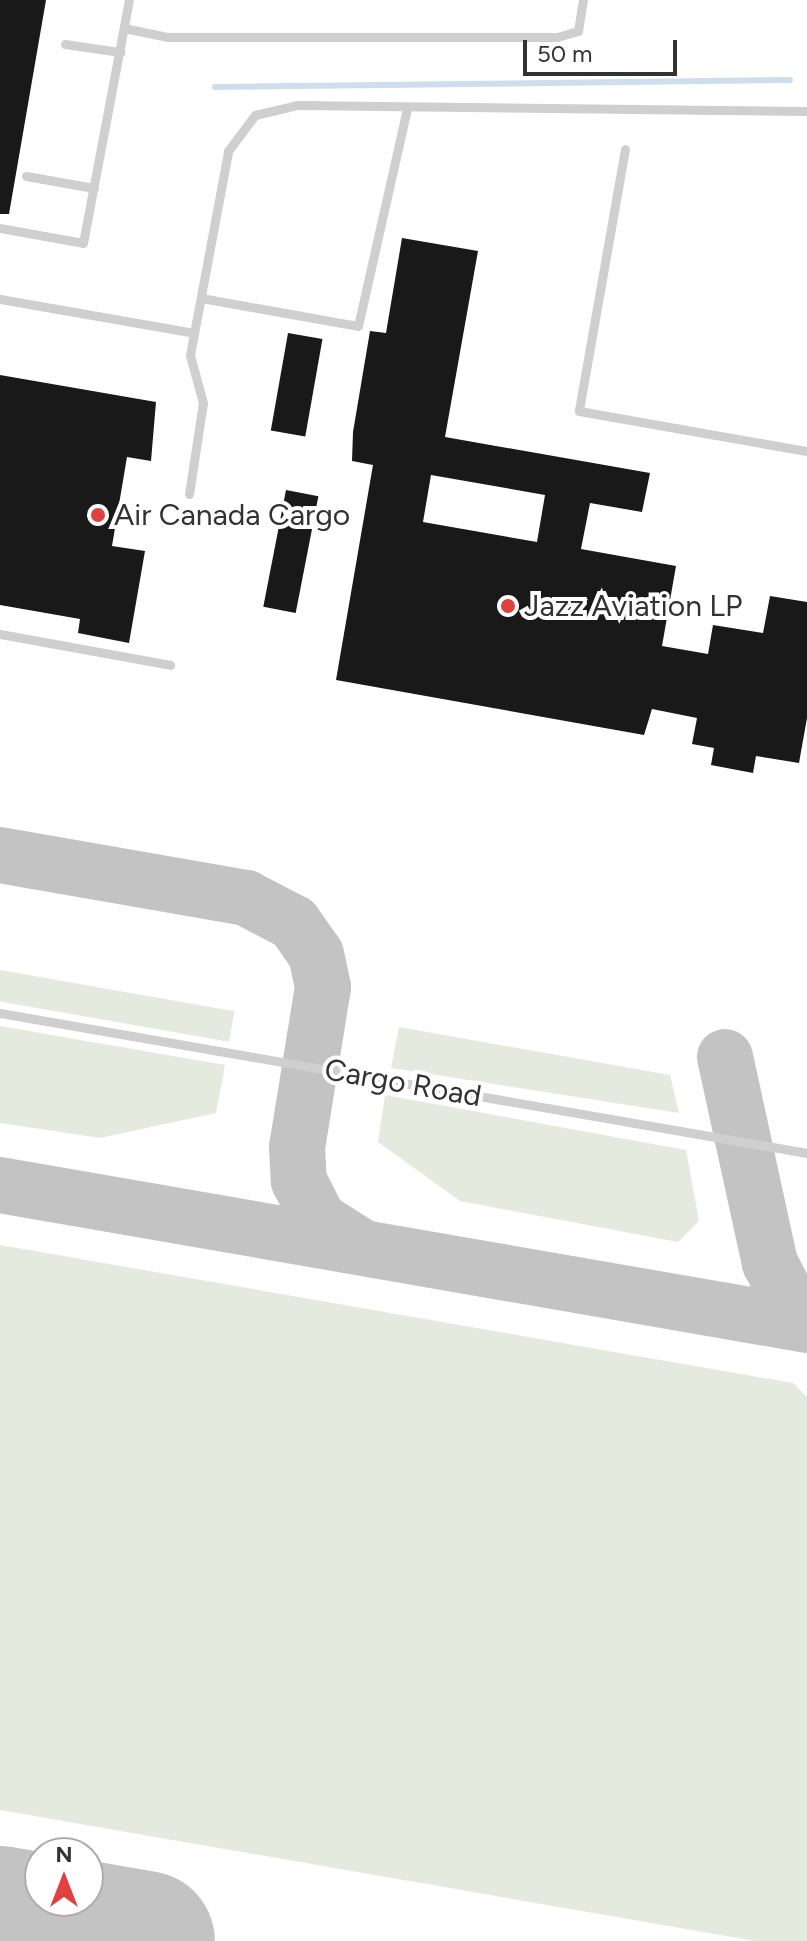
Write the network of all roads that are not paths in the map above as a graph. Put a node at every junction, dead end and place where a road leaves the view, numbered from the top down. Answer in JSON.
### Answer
{"nodes":[{"id":1,"x":129,"y":0,"type":"edge"},
{"id":2,"x":583,"y":0,"type":"edge"},
{"id":3,"x":124,"y":28,"type":"junction"},
{"id":4,"x":65,"y":44,"type":"dead end"},
{"id":5,"x":120,"y":52,"type":"junction"},
{"id":6,"x":407,"y":108,"type":"junction"},
{"id":7,"x":807,"y":111,"type":"edge"},
{"id":8,"x":625,"y":149,"type":"dead end"},
{"id":9,"x":26,"y":176,"type":"dead end"},
{"id":10,"x":94,"y":188,"type":"junction"},
{"id":11,"x":0,"y":228,"type":"edge"},
{"id":12,"x":201,"y":298,"type":"junction"},
{"id":13,"x":0,"y":299,"type":"edge"},
{"id":14,"x":194,"y":333,"type":"junction"},
{"id":15,"x":807,"y":451,"type":"edge"},
{"id":16,"x":189,"y":494,"type":"dead end"},
{"id":17,"x":0,"y":634,"type":"edge"},
{"id":18,"x":170,"y":665,"type":"dead end"},
{"id":19,"x":0,"y":1013,"type":"edge"},
{"id":20,"x":807,"y":1153,"type":"edge"}],
"edges":[{"from":1,"to":3,"type":"lane"},
{"from":2,"to":3,"type":"lane"},
{"from":3,"to":5,"type":"lane"},
{"from":4,"to":5,"type":"lane"},
{"from":5,"to":10,"type":"lane"},
{"from":6,"to":7,"type":"lane"},
{"from":6,"to":12,"type":"lane"},
{"from":6,"to":12,"type":"lane"},
{"from":8,"to":15,"type":"lane"},
{"from":9,"to":10,"type":"lane"},
{"from":10,"to":11,"type":"lane"},
{"from":12,"to":14,"type":"lane"},
{"from":13,"to":14,"type":"lane"},
{"from":14,"to":16,"type":"lane"},
{"from":17,"to":18,"type":"lane"},
{"from":19,"to":20,"type":"lane","name":"Cargo Road"}]}
